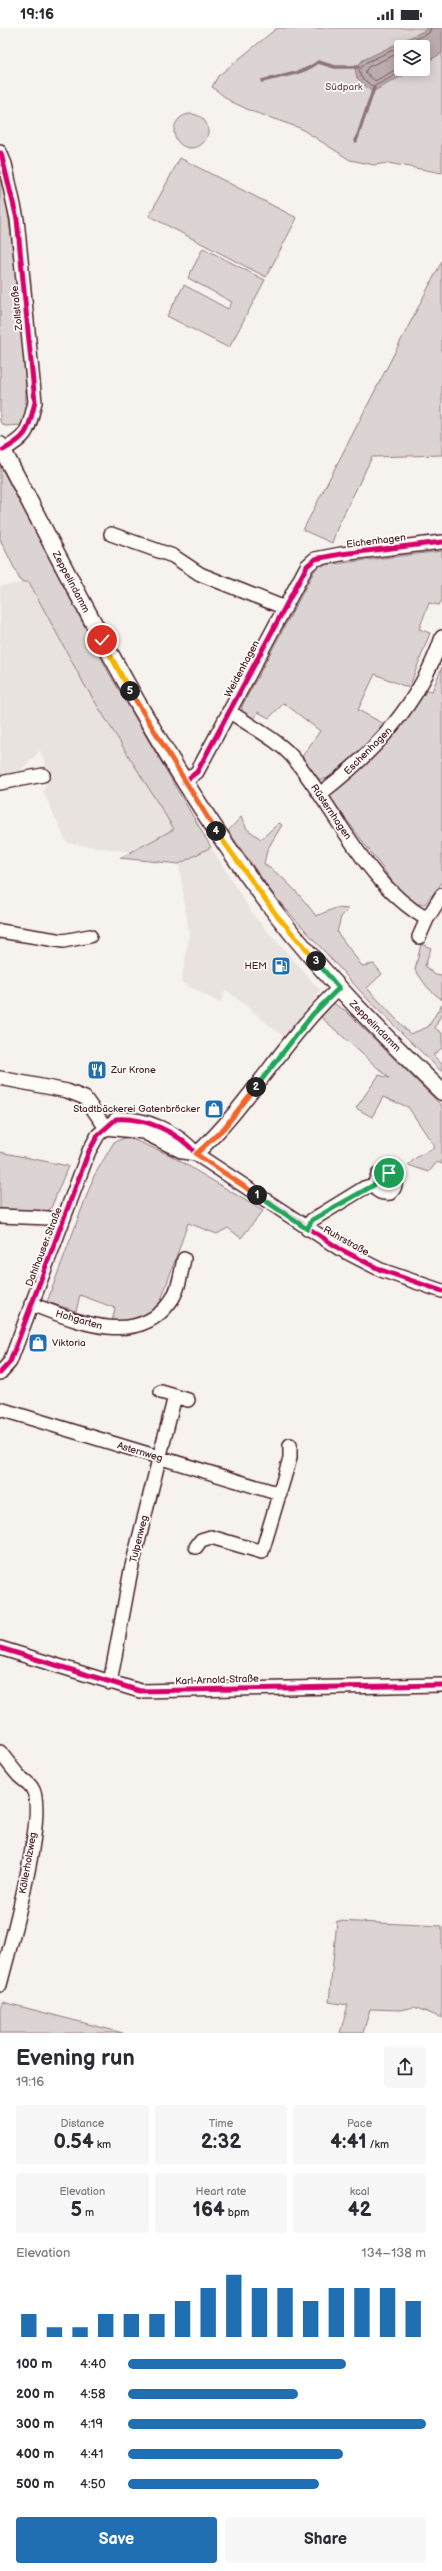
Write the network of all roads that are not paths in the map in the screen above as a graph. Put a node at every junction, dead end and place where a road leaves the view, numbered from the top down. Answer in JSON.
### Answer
{"nodes":[{"id":1,"x":0,"y":152,"type":"edge"},
{"id":2,"x":1,"y":448,"type":"edge"},
{"id":3,"x":111,"y":534,"type":"dead end"},
{"id":4,"x":442,"y":542,"type":"edge"},
{"id":5,"x":312,"y":560,"type":"joint"},
{"id":6,"x":285,"y":608,"type":"junction"},
{"id":7,"x":442,"y":637,"type":"edge"},
{"id":8,"x":229,"y":711,"type":"junction"},
{"id":9,"x":43,"y":775,"type":"dead end"},
{"id":10,"x":184,"y":782,"type":"junction"},
{"id":11,"x":0,"y":783,"type":"edge"},
{"id":12,"x":320,"y":794,"type":"junction"},
{"id":13,"x":442,"y":895,"type":"edge"},
{"id":14,"x":427,"y":919,"type":"junction"},
{"id":15,"x":0,"y":931,"type":"edge"},
{"id":16,"x":90,"y":936,"type":"dead end"},
{"id":17,"x":419,"y":937,"type":"dead end"},
{"id":18,"x":339,"y":988,"type":"junction"},
{"id":19,"x":0,"y":1078,"type":"edge"},
{"id":20,"x":442,"y":1092,"type":"edge"},
{"id":21,"x":106,"y":1128,"type":"junction"},
{"id":22,"x":196,"y":1154,"type":"junction"},
{"id":23,"x":374,"y":1185,"type":"dead end"},
{"id":24,"x":0,"y":1216,"type":"edge"},
{"id":25,"x":62,"y":1222,"type":"junction"},
{"id":26,"x":307,"y":1229,"type":"junction"},
{"id":27,"x":184,"y":1259,"type":"dead end"},
{"id":28,"x":442,"y":1291,"type":"edge"},
{"id":29,"x":31,"y":1304,"type":"junction"},
{"id":30,"x":0,"y":1373,"type":"edge"},
{"id":31,"x":162,"y":1392,"type":"dead end"},
{"id":32,"x":0,"y":1409,"type":"edge"},
{"id":33,"x":290,"y":1445,"type":"dead end"},
{"id":34,"x":158,"y":1457,"type":"junction"},
{"id":35,"x":280,"y":1494,"type":"junction"},
{"id":36,"x":196,"y":1547,"type":"dead end"},
{"id":37,"x":0,"y":1648,"type":"edge"},
{"id":38,"x":110,"y":1683,"type":"junction"},
{"id":39,"x":442,"y":1685,"type":"edge"},
{"id":40,"x":0,"y":1752,"type":"edge"},
{"id":41,"x":1,"y":1980,"type":"edge"}],
"edges":[{"from":1,"to":2,"type":"street","name":"Zollstraße"},
{"from":2,"to":10,"type":"main road","name":"Zeppelindamm"},
{"from":3,"to":6,"type":"street"},
{"from":4,"to":5,"type":"street","name":"Eichenhagen"},
{"from":5,"to":6,"type":"street","name":"Weidenhagen"},
{"from":6,"to":8,"type":"street","name":"Weidenhagen"},
{"from":7,"to":12,"type":"street","name":"Eschenhagen"},
{"from":8,"to":10,"type":"street","name":"Weidenhagen"},
{"from":8,"to":12,"type":"street","name":"Rüsternhagen"},
{"from":9,"to":11,"type":"street"},
{"from":10,"to":18,"type":"main road","name":"Zeppelindamm"},
{"from":12,"to":14,"type":"street","name":"Rüsternhagen"},
{"from":13,"to":14,"type":"street"},
{"from":14,"to":17,"type":"street"},
{"from":15,"to":16,"type":"street"},
{"from":18,"to":20,"type":"main road","name":"Zeppelindamm"},
{"from":18,"to":22,"type":"street"},
{"from":19,"to":21,"type":"street"},
{"from":21,"to":22,"type":"street","name":"Ruhrstraße"},
{"from":21,"to":25,"type":"street","name":"Dahlhauser Straße"},
{"from":22,"to":26,"type":"street","name":"Ruhrstraße"},
{"from":23,"to":26,"type":"street"},
{"from":24,"to":25,"type":"street"},
{"from":25,"to":29,"type":"street","name":"Dahlhauser Straße"},
{"from":26,"to":28,"type":"street","name":"Ruhrstraße"},
{"from":27,"to":29,"type":"street","name":"Hohgarten"},
{"from":29,"to":30,"type":"street","name":"Dahlhauser Straße"},
{"from":31,"to":34,"type":"street","name":"Tulpenweg"},
{"from":32,"to":34,"type":"street","name":"Asternweg"},
{"from":33,"to":35,"type":"street"},
{"from":34,"to":35,"type":"street","name":"Asternweg"},
{"from":34,"to":38,"type":"street","name":"Tulpenweg"},
{"from":35,"to":36,"type":"street"},
{"from":37,"to":38,"type":"street","name":"Karl-Arnold-Straße"},
{"from":38,"to":39,"type":"street","name":"Karl-Arnold-Straße"},
{"from":40,"to":41,"type":"street","name":"Köllerholzweg"}]}
